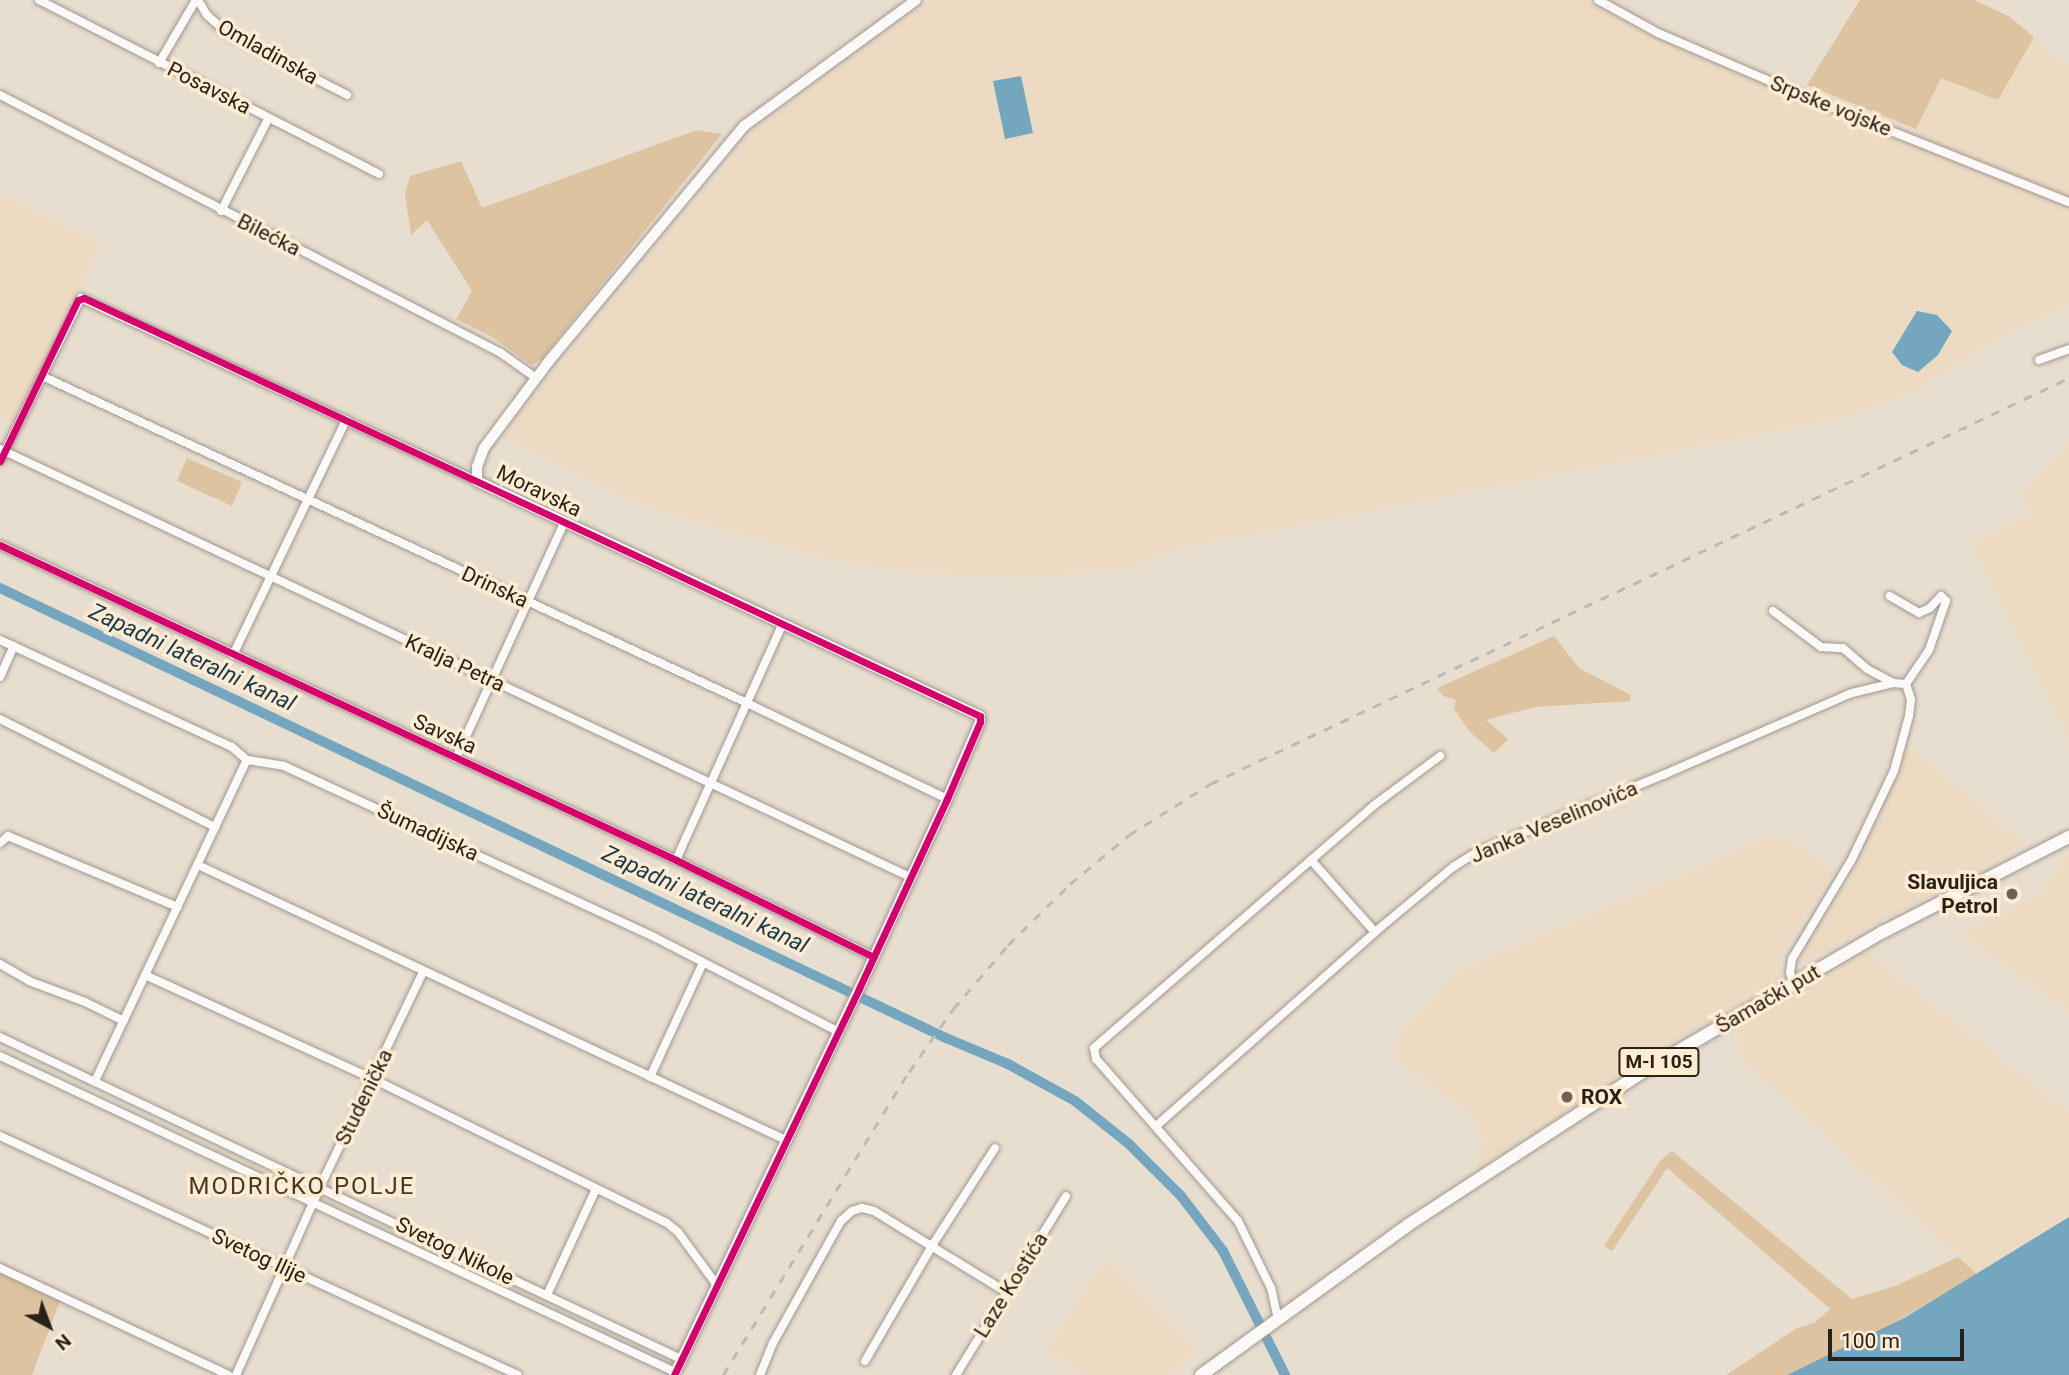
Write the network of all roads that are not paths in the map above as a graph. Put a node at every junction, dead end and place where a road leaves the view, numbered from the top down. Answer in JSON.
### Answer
{"nodes":[{"id":1,"x":39,"y":0,"type":"edge"},
{"id":2,"x":197,"y":0,"type":"edge"},
{"id":3,"x":916,"y":0,"type":"edge"},
{"id":4,"x":1598,"y":0,"type":"edge"},
{"id":5,"x":159,"y":63,"type":"junction"},
{"id":6,"x":0,"y":95,"type":"edge"},
{"id":7,"x":347,"y":95,"type":"dead end"},
{"id":8,"x":268,"y":119,"type":"junction"},
{"id":9,"x":380,"y":174,"type":"dead end"},
{"id":10,"x":2069,"y":202,"type":"edge"},
{"id":11,"x":221,"y":211,"type":"junction"},
{"id":12,"x":2069,"y":349,"type":"edge"},
{"id":13,"x":2039,"y":360,"type":"dead end"},
{"id":14,"x":42,"y":376,"type":"junction"},
{"id":15,"x":536,"y":378,"type":"junction"},
{"id":16,"x":346,"y":420,"type":"junction"},
{"id":17,"x":2,"y":450,"type":"edge"},
{"id":18,"x":0,"y":461,"type":"edge"},
{"id":19,"x":477,"y":481,"type":"junction"},
{"id":20,"x":308,"y":498,"type":"junction"},
{"id":21,"x":564,"y":523,"type":"junction"},
{"id":22,"x":0,"y":545,"type":"edge"},
{"id":23,"x":270,"y":577,"type":"junction"},
{"id":24,"x":1889,"y":596,"type":"dead end"},
{"id":25,"x":528,"y":602,"type":"junction"},
{"id":26,"x":1773,"y":611,"type":"dead end"},
{"id":27,"x":782,"y":625,"type":"junction"},
{"id":28,"x":0,"y":640,"type":"edge"},
{"id":29,"x":14,"y":646,"type":"junction"},
{"id":30,"x":233,"y":655,"type":"junction"},
{"id":31,"x":0,"y":677,"type":"edge"},
{"id":32,"x":492,"y":680,"type":"junction"},
{"id":33,"x":1893,"y":683,"type":"junction"},
{"id":34,"x":1906,"y":684,"type":"junction"},
{"id":35,"x":747,"y":703,"type":"junction"},
{"id":36,"x":0,"y":719,"type":"edge"},
{"id":37,"x":1440,"y":756,"type":"dead end"},
{"id":38,"x":456,"y":758,"type":"junction"},
{"id":39,"x":247,"y":760,"type":"junction"},
{"id":40,"x":712,"y":782,"type":"junction"},
{"id":41,"x":947,"y":799,"type":"junction"},
{"id":42,"x":215,"y":827,"type":"junction"},
{"id":43,"x":2069,"y":837,"type":"edge"},
{"id":44,"x":0,"y":843,"type":"edge"},
{"id":45,"x":676,"y":860,"type":"junction"},
{"id":46,"x":1311,"y":860,"type":"junction"},
{"id":47,"x":198,"y":864,"type":"junction"},
{"id":48,"x":910,"y":877,"type":"junction"},
{"id":49,"x":177,"y":907,"type":"junction"},
{"id":50,"x":1375,"y":932,"type":"junction"},
{"id":51,"x":874,"y":957,"type":"junction"},
{"id":52,"x":703,"y":963,"type":"junction"},
{"id":53,"x":0,"y":964,"type":"edge"},
{"id":54,"x":423,"y":972,"type":"junction"},
{"id":55,"x":145,"y":975,"type":"junction"},
{"id":56,"x":1793,"y":983,"type":"junction"},
{"id":57,"x":124,"y":1021,"type":"junction"},
{"id":58,"x":839,"y":1032,"type":"junction"},
{"id":59,"x":0,"y":1037,"type":"edge"},
{"id":60,"x":0,"y":1056,"type":"edge"},
{"id":61,"x":650,"y":1077,"type":"junction"},
{"id":62,"x":373,"y":1079,"type":"junction"},
{"id":63,"x":95,"y":1081,"type":"junction"},
{"id":64,"x":1156,"y":1126,"type":"junction"},
{"id":65,"x":0,"y":1136,"type":"edge"},
{"id":66,"x":788,"y":1141,"type":"junction"},
{"id":67,"x":995,"y":1147,"type":"dead end"},
{"id":68,"x":320,"y":1187,"type":"junction"},
{"id":69,"x":596,"y":1189,"type":"junction"},
{"id":70,"x":1066,"y":1196,"type":"dead end"},
{"id":71,"x":313,"y":1203,"type":"junction"},
{"id":72,"x":933,"y":1244,"type":"junction"},
{"id":73,"x":283,"y":1267,"type":"junction"},
{"id":74,"x":0,"y":1268,"type":"edge"},
{"id":75,"x":716,"y":1284,"type":"junction"},
{"id":76,"x":1006,"y":1292,"type":"junction"},
{"id":77,"x":547,"y":1295,"type":"junction"},
{"id":78,"x":1274,"y":1322,"type":"junction"},
{"id":79,"x":681,"y":1359,"type":"junction"},
{"id":80,"x":865,"y":1361,"type":"dead end"},
{"id":81,"x":505,"y":1372,"type":"edge"},
{"id":82,"x":674,"y":1373,"type":"edge"},
{"id":83,"x":228,"y":1375,"type":"edge"},
{"id":84,"x":236,"y":1375,"type":"edge"},
{"id":85,"x":518,"y":1375,"type":"edge"},
{"id":86,"x":760,"y":1375,"type":"edge"},
{"id":87,"x":956,"y":1375,"type":"edge"},
{"id":88,"x":1201,"y":1375,"type":"edge"}],
"edges":[{"from":1,"to":5,"type":"street","name":"Posavska"},
{"from":2,"to":5,"type":"street"},
{"from":2,"to":7,"type":"street","name":"Omladinska"},
{"from":3,"to":15,"type":"street"},
{"from":4,"to":10,"type":"street","name":"Srpske vojske"},
{"from":5,"to":8,"type":"street","name":"Posavska"},
{"from":6,"to":11,"type":"street","name":"Bilećka"},
{"from":8,"to":9,"type":"street","name":"Posavska"},
{"from":8,"to":11,"type":"street"},
{"from":11,"to":15,"type":"street","name":"Bilećka"},
{"from":12,"to":13,"type":"street"},
{"from":14,"to":16,"type":"street","name":"Moravska"},
{"from":14,"to":17,"type":"street"},
{"from":14,"to":20,"type":"street","name":"Drinska"},
{"from":15,"to":19,"type":"street"},
{"from":16,"to":19,"type":"street","name":"Moravska"},
{"from":16,"to":20,"type":"street"},
{"from":17,"to":18,"type":"street"},
{"from":17,"to":23,"type":"street","name":"Kralja Petra"},
{"from":19,"to":21,"type":"street","name":"Moravska"},
{"from":20,"to":23,"type":"street"},
{"from":20,"to":25,"type":"street","name":"Drinska"},
{"from":21,"to":25,"type":"street"},
{"from":21,"to":27,"type":"street","name":"Moravska"},
{"from":22,"to":30,"type":"street","name":"Savska"},
{"from":23,"to":30,"type":"street"},
{"from":23,"to":32,"type":"street","name":"Kralja Petra"},
{"from":24,"to":34,"type":"street"},
{"from":25,"to":32,"type":"street"},
{"from":25,"to":35,"type":"street","name":"Drinska"},
{"from":26,"to":33,"type":"street"},
{"from":27,"to":35,"type":"street"},
{"from":27,"to":41,"type":"street","name":"Moravska"},
{"from":28,"to":29,"type":"street","name":"Šumadijska"},
{"from":29,"to":31,"type":"street"},
{"from":29,"to":39,"type":"street","name":"Šumadijska"},
{"from":30,"to":38,"type":"street","name":"Savska"},
{"from":32,"to":38,"type":"street"},
{"from":32,"to":40,"type":"street","name":"Kralja Petra"},
{"from":33,"to":34,"type":"street","name":"Janka Veselinovića"},
{"from":33,"to":50,"type":"street","name":"Janka Veselinovića"},
{"from":34,"to":56,"type":"street"},
{"from":35,"to":40,"type":"street"},
{"from":35,"to":41,"type":"street","name":"Drinska"},
{"from":36,"to":42,"type":"street"},
{"from":37,"to":46,"type":"street"},
{"from":38,"to":45,"type":"street","name":"Savska"},
{"from":39,"to":42,"type":"street"},
{"from":39,"to":52,"type":"street","name":"Šumadijska"},
{"from":40,"to":45,"type":"street"},
{"from":40,"to":48,"type":"street","name":"Kralja Petra"},
{"from":41,"to":48,"type":"street"},
{"from":42,"to":47,"type":"street"},
{"from":43,"to":56,"type":"main road","name":"Šamački put","number":"M-I 105"},
{"from":44,"to":49,"type":"street"},
{"from":45,"to":51,"type":"street","name":"Savska"},
{"from":46,"to":50,"type":"street"},
{"from":46,"to":64,"type":"street"},
{"from":47,"to":49,"type":"street"},
{"from":47,"to":54,"type":"street"},
{"from":48,"to":51,"type":"street"},
{"from":49,"to":55,"type":"street"},
{"from":50,"to":64,"type":"street","name":"Janka Veselinovića"},
{"from":51,"to":58,"type":"street"},
{"from":52,"to":58,"type":"street","name":"Šumadijska"},
{"from":52,"to":61,"type":"street"},
{"from":53,"to":57,"type":"street"},
{"from":54,"to":61,"type":"street"},
{"from":54,"to":62,"type":"street","name":"Studenička"},
{"from":55,"to":57,"type":"street"},
{"from":55,"to":62,"type":"street"},
{"from":56,"to":78,"type":"main road","name":"Šamački put","number":"M-I 105"},
{"from":57,"to":63,"type":"street"},
{"from":58,"to":66,"type":"street"},
{"from":59,"to":63,"type":"street","name":"Svetog Nikole"},
{"from":60,"to":71,"type":"street"},
{"from":61,"to":66,"type":"street"},
{"from":62,"to":68,"type":"street","name":"Studenička"},
{"from":62,"to":69,"type":"street"},
{"from":63,"to":68,"type":"street","name":"Svetog Nikole"},
{"from":64,"to":78,"type":"street"},
{"from":65,"to":73,"type":"street","name":"Svetog Ilije"},
{"from":66,"to":75,"type":"street"},
{"from":67,"to":72,"type":"street"},
{"from":68,"to":71,"type":"street","name":"Studenička"},
{"from":68,"to":77,"type":"street","name":"Svetog Nikole"},
{"from":69,"to":75,"type":"street"},
{"from":69,"to":77,"type":"street"},
{"from":70,"to":76,"type":"street","name":"Laze Kostića"},
{"from":71,"to":73,"type":"street","name":"Studenička"},
{"from":71,"to":82,"type":"street"},
{"from":72,"to":76,"type":"street"},
{"from":72,"to":80,"type":"street"},
{"from":72,"to":86,"type":"street"},
{"from":73,"to":81,"type":"street","name":"Svetog Ilije"},
{"from":73,"to":84,"type":"street","name":"Studenička"},
{"from":74,"to":83,"type":"street"},
{"from":75,"to":79,"type":"street"},
{"from":76,"to":87,"type":"street","name":"Laze Kostića"},
{"from":77,"to":79,"type":"street","name":"Svetog Nikole"},
{"from":78,"to":88,"type":"main road","number":"M-I 105"},
{"from":79,"to":82,"type":"street"},
{"from":81,"to":85,"type":"street","name":"Svetog Ilije"}]}
